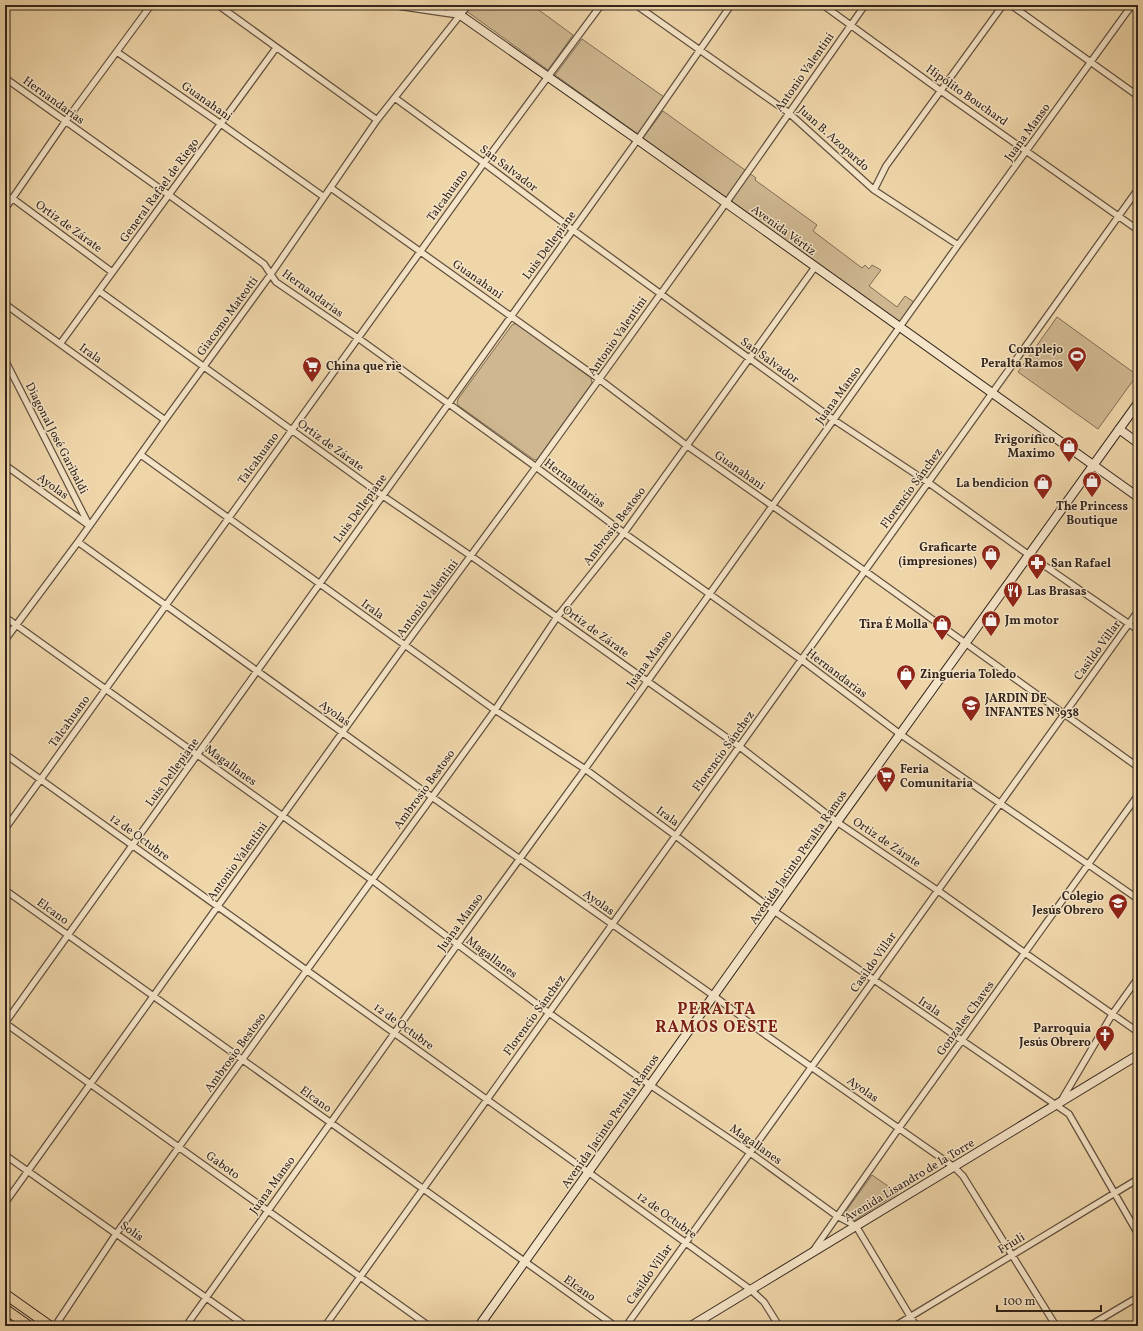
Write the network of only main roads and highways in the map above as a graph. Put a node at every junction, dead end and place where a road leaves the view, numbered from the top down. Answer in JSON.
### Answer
{"nodes":[{"id":1,"x":5,"y":1294,"type":"edge"},
{"id":2,"x":5,"y":1309,"type":"edge"},
{"id":3,"x":29,"y":1326,"type":"edge"},
{"id":4,"x":50,"y":1326,"type":"edge"}],
"edges":[{"from":1,"to":4,"type":"main road"},
{"from":2,"to":3,"type":"main road"}]}
